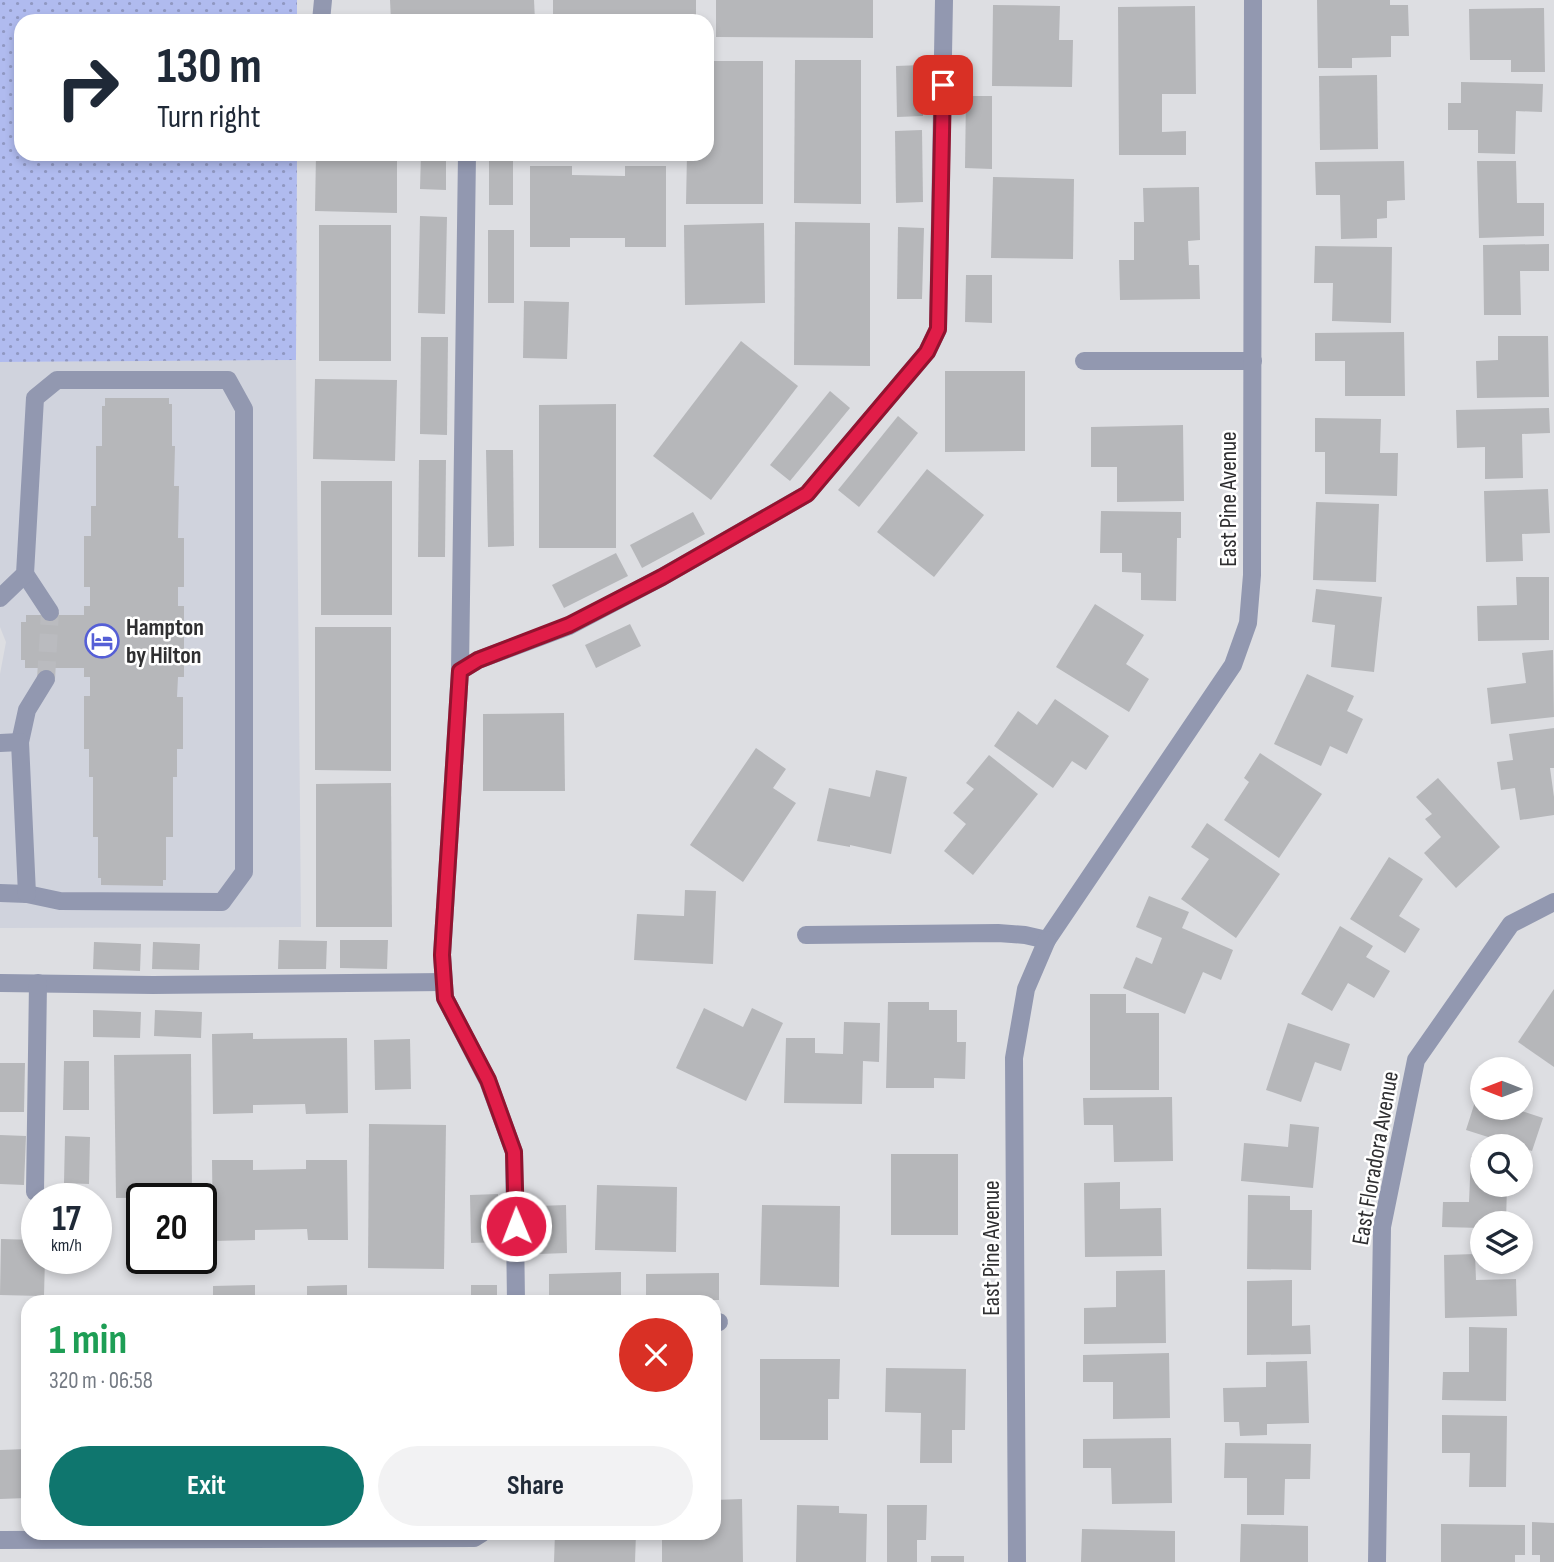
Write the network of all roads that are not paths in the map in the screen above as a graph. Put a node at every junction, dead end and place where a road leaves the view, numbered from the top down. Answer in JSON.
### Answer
{"nodes":[{"id":1,"x":944,"y":0,"type":"edge"},
{"id":2,"x":1252,"y":0,"type":"edge"},
{"id":3,"x":467,"y":161,"type":"edge"},
{"id":4,"x":1084,"y":361,"type":"dead end"},
{"id":5,"x":1253,"y":361,"type":"junction"},
{"id":6,"x":25,"y":574,"type":"junction"},
{"id":7,"x":0,"y":598,"type":"edge"},
{"id":8,"x":50,"y":612,"type":"tunnel mouth"},
{"id":9,"x":460,"y":671,"type":"junction"},
{"id":10,"x":46,"y":679,"type":"tunnel mouth"},
{"id":11,"x":20,"y":742,"type":"junction"},
{"id":12,"x":0,"y":743,"type":"edge"},
{"id":13,"x":0,"y":893,"type":"edge"},
{"id":14,"x":27,"y":894,"type":"junction"},
{"id":15,"x":1554,"y":902,"type":"edge"},
{"id":16,"x":806,"y":935,"type":"dead end"},
{"id":17,"x":1047,"y":940,"type":"junction"},
{"id":18,"x":444,"y":982,"type":"junction"},
{"id":19,"x":0,"y":983,"type":"edge"},
{"id":20,"x":38,"y":983,"type":"junction"},
{"id":21,"x":35,"y":1183,"type":"edge"},
{"id":22,"x":516,"y":1295,"type":"edge"},
{"id":23,"x":0,"y":1540,"type":"edge"},
{"id":24,"x":21,"y":1540,"type":"edge"},
{"id":25,"x":1017,"y":1562,"type":"edge"},
{"id":26,"x":1377,"y":1562,"type":"edge"}],
"edges":[{"from":1,"to":9,"type":"street"},
{"from":2,"to":5,"type":"street","name":"East Pine Avenue"},
{"from":3,"to":9,"type":"street"},
{"from":4,"to":5,"type":"street"},
{"from":5,"to":17,"type":"street","name":"East Pine Avenue"},
{"from":6,"to":7,"type":"street"},
{"from":6,"to":8,"type":"street"},
{"from":6,"to":14,"type":"street"},
{"from":9,"to":18,"type":"street"},
{"from":10,"to":11,"type":"street"},
{"from":11,"to":12,"type":"street"},
{"from":11,"to":14,"type":"street"},
{"from":13,"to":14,"type":"street"},
{"from":15,"to":26,"type":"street","name":"East Floradora Avenue"},
{"from":16,"to":17,"type":"street"},
{"from":17,"to":25,"type":"street","name":"East Pine Avenue"},
{"from":18,"to":20,"type":"street"},
{"from":18,"to":22,"type":"street"},
{"from":19,"to":20,"type":"street"},
{"from":20,"to":21,"type":"street"},
{"from":23,"to":24,"type":"street"}]}
